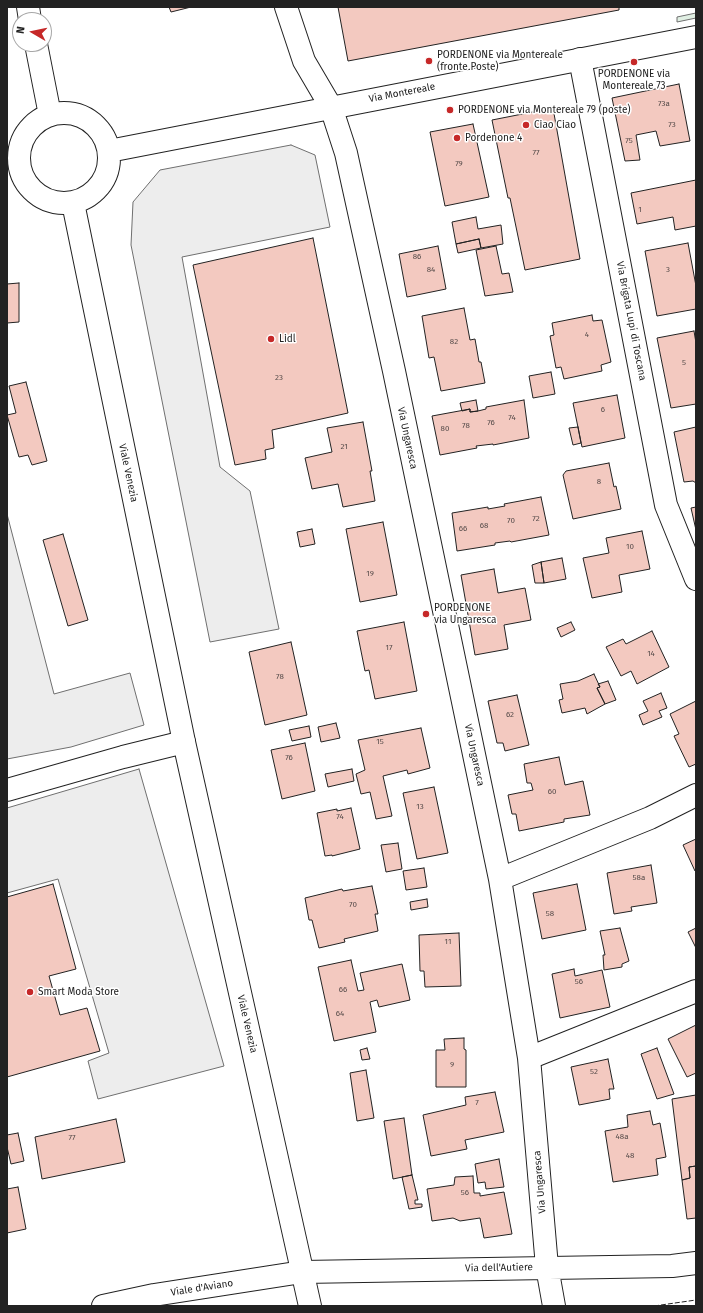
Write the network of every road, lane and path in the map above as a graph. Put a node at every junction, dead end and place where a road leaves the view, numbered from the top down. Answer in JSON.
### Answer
{"nodes":[{"id":1,"x":286,"y":7,"type":"edge"},
{"id":2,"x":696,"y":37,"type":"edge"},
{"id":3,"x":38,"y":52,"type":"edge"},
{"id":4,"x":580,"y":59,"type":"junction"},
{"id":5,"x":331,"y":107,"type":"junction"},
{"id":6,"x":50,"y":114,"type":"junction"},
{"id":7,"x":109,"y":151,"type":"junction"},
{"id":8,"x":13,"y":168,"type":"edge"},
{"id":9,"x":73,"y":203,"type":"junction"},
{"id":10,"x":696,"y":579,"type":"edge"},
{"id":11,"x":184,"y":742,"type":"junction"},
{"id":12,"x":7,"y":790,"type":"edge"},
{"id":13,"x":696,"y":795,"type":"edge"},
{"id":14,"x":500,"y":879,"type":"junction"},
{"id":15,"x":696,"y":991,"type":"edge"},
{"id":16,"x":529,"y":1058,"type":"junction"},
{"id":17,"x":696,"y":1263,"type":"edge"},
{"id":18,"x":548,"y":1267,"type":"junction"},
{"id":19,"x":302,"y":1272,"type":"junction"},
{"id":20,"x":103,"y":1306,"type":"edge"},
{"id":21,"x":310,"y":1306,"type":"edge"},
{"id":22,"x":554,"y":1306,"type":"edge"}],
"edges":[{"from":1,"to":5,"type":"street","name":"Via Ungaresca"},
{"from":2,"to":4,"type":"street","name":"Via Montereale"},
{"from":3,"to":6,"type":"street"},
{"from":4,"to":5,"type":"street","name":"Via Montereale"},
{"from":4,"to":10,"type":"street","name":"Via Brigata Lupi di Toscana"},
{"from":5,"to":7,"type":"street","name":"Via Montereale"},
{"from":5,"to":14,"type":"street","name":"Via Ungaresca"},
{"from":6,"to":7,"type":"street"},
{"from":6,"to":8,"type":"street"},
{"from":7,"to":9,"type":"street"},
{"from":8,"to":9,"type":"street"},
{"from":9,"to":11,"type":"street","name":"Viale Venezia"},
{"from":11,"to":12,"type":"street"},
{"from":11,"to":19,"type":"street","name":"Viale Venezia"},
{"from":13,"to":14,"type":"street"},
{"from":14,"to":16,"type":"street","name":"Via Ungaresca"},
{"from":15,"to":16,"type":"street"},
{"from":16,"to":18,"type":"street","name":"Via Ungaresca"},
{"from":17,"to":18,"type":"street","name":"Via dell'Autiere"},
{"from":18,"to":19,"type":"street","name":"Via dell'Autiere"},
{"from":18,"to":22,"type":"street","name":"Via Ungaresca"},
{"from":19,"to":20,"type":"street","name":"Viale d'Aviano"},
{"from":19,"to":21,"type":"street","name":"Viale Venezia"}]}
